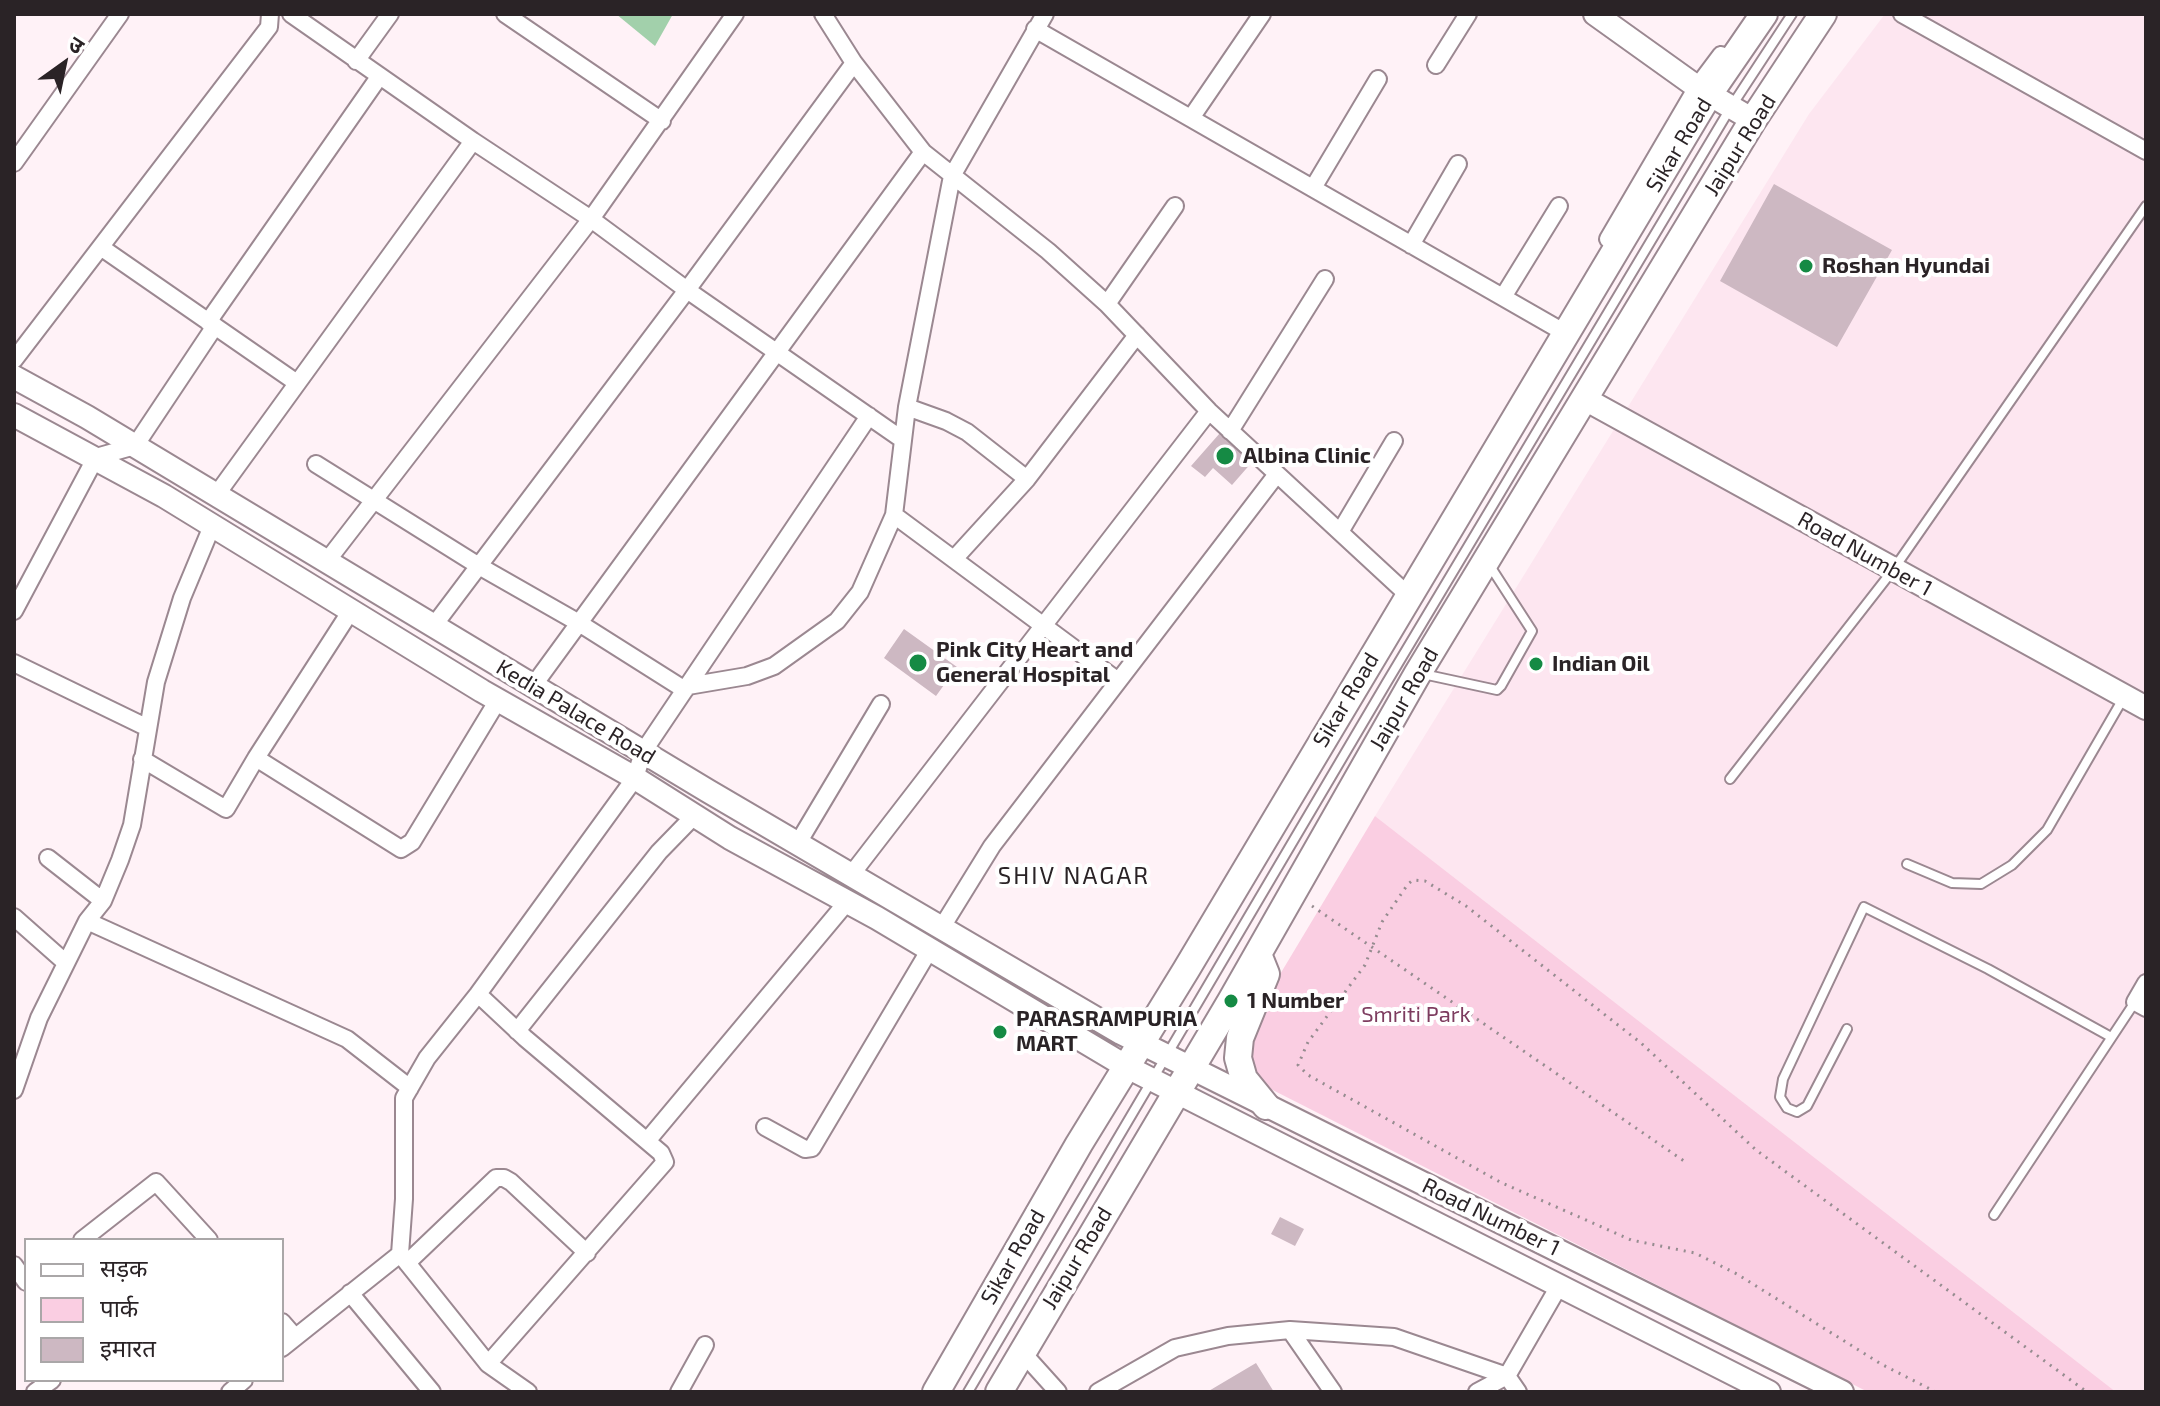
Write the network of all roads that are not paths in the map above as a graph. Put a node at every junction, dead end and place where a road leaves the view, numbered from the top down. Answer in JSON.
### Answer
{"nodes":[{"id":1,"x":120,"y":14,"type":"edge"},
{"id":2,"x":270,"y":14,"type":"edge"},
{"id":3,"x":291,"y":14,"type":"edge"},
{"id":4,"x":390,"y":14,"type":"edge"},
{"id":5,"x":505,"y":14,"type":"edge"},
{"id":6,"x":735,"y":14,"type":"edge"},
{"id":7,"x":1045,"y":14,"type":"edge"},
{"id":8,"x":1262,"y":14,"type":"edge"},
{"id":9,"x":1468,"y":14,"type":"edge"},
{"id":10,"x":1595,"y":14,"type":"edge"},
{"id":11,"x":1752,"y":14,"type":"edge"},
{"id":12,"x":1764,"y":14,"type":"edge"},
{"id":13,"x":1792,"y":14,"type":"edge"},
{"id":14,"x":1823,"y":14,"type":"edge"},
{"id":15,"x":1902,"y":14,"type":"edge"},
{"id":16,"x":831,"y":18,"type":"edge"},
{"id":17,"x":1035,"y":29,"type":"junction"},
{"id":18,"x":356,"y":61,"type":"junction"},
{"id":19,"x":854,"y":63,"type":"junction"},
{"id":20,"x":1436,"y":65,"type":"dead end"},
{"id":21,"x":379,"y":77,"type":"junction"},
{"id":22,"x":1378,"y":79,"type":"dead end"},
{"id":23,"x":1703,"y":90,"type":"junction"},
{"id":24,"x":1742,"y":114,"type":"junction"},
{"id":25,"x":1191,"y":118,"type":"junction"},
{"id":26,"x":662,"y":121,"type":"junction"},
{"id":27,"x":473,"y":141,"type":"junction"},
{"id":28,"x":2146,"y":151,"type":"edge"},
{"id":29,"x":923,"y":152,"type":"junction"},
{"id":30,"x":14,"y":163,"type":"edge"},
{"id":31,"x":1458,"y":164,"type":"dead end"},
{"id":32,"x":952,"y":176,"type":"junction"},
{"id":33,"x":1313,"y":188,"type":"junction"},
{"id":34,"x":1175,"y":206,"type":"dead end"},
{"id":35,"x":1559,"y":206,"type":"dead end"},
{"id":36,"x":2146,"y":206,"type":"edge"},
{"id":37,"x":591,"y":219,"type":"junction"},
{"id":38,"x":1411,"y":245,"type":"junction"},
{"id":39,"x":102,"y":248,"type":"junction"},
{"id":40,"x":1325,"y":279,"type":"dead end"},
{"id":41,"x":687,"y":290,"type":"junction"},
{"id":42,"x":1503,"y":297,"type":"junction"},
{"id":43,"x":1107,"y":304,"type":"junction"},
{"id":44,"x":211,"y":324,"type":"junction"},
{"id":45,"x":1562,"y":331,"type":"junction"},
{"id":46,"x":1137,"y":335,"type":"junction"},
{"id":47,"x":778,"y":353,"type":"junction"},
{"id":48,"x":14,"y":360,"type":"edge"},
{"id":49,"x":14,"y":377,"type":"edge"},
{"id":50,"x":297,"y":383,"type":"junction"},
{"id":51,"x":1585,"y":399,"type":"junction"},
{"id":52,"x":907,"y":407,"type":"junction"},
{"id":53,"x":1209,"y":411,"type":"junction"},
{"id":54,"x":14,"y":415,"type":"edge"},
{"id":55,"x":869,"y":416,"type":"junction"},
{"id":56,"x":1230,"y":431,"type":"junction"},
{"id":57,"x":903,"y":440,"type":"junction"},
{"id":58,"x":1394,"y":441,"type":"dead end"},
{"id":59,"x":135,"y":446,"type":"junction"},
{"id":60,"x":96,"y":457,"type":"junction"},
{"id":61,"x":316,"y":464,"type":"dead end"},
{"id":62,"x":1277,"y":474,"type":"junction"},
{"id":63,"x":1027,"y":479,"type":"junction"},
{"id":64,"x":217,"y":494,"type":"junction"},
{"id":65,"x":373,"y":501,"type":"junction"},
{"id":66,"x":894,"y":515,"type":"junction"},
{"id":67,"x":212,"y":526,"type":"junction"},
{"id":68,"x":1340,"y":532,"type":"junction"},
{"id":69,"x":954,"y":559,"type":"junction"},
{"id":70,"x":327,"y":561,"type":"junction"},
{"id":71,"x":1487,"y":562,"type":"junction"},
{"id":72,"x":479,"y":566,"type":"junction"},
{"id":73,"x":1893,"y":570,"type":"junction"},
{"id":74,"x":1405,"y":592,"type":"junction"},
{"id":75,"x":14,"y":611,"type":"edge"},
{"id":76,"x":350,"y":612,"type":"junction"},
{"id":77,"x":579,"y":623,"type":"junction"},
{"id":78,"x":435,"y":624,"type":"junction"},
{"id":79,"x":1044,"y":626,"type":"junction"},
{"id":80,"x":14,"y":663,"type":"edge"},
{"id":81,"x":1418,"y":673,"type":"junction"},
{"id":82,"x":1118,"y":681,"type":"junction"},
{"id":83,"x":533,"y":686,"type":"junction"},
{"id":84,"x":686,"y":688,"type":"junction"},
{"id":85,"x":2125,"y":696,"type":"junction"},
{"id":86,"x":498,"y":700,"type":"junction"},
{"id":87,"x":881,"y":704,"type":"dead end"},
{"id":88,"x":2146,"y":708,"type":"edge"},
{"id":89,"x":148,"y":728,"type":"junction"},
{"id":90,"x":643,"y":752,"type":"junction"},
{"id":91,"x":256,"y":758,"type":"junction"},
{"id":92,"x":142,"y":759,"type":"junction"},
{"id":93,"x":635,"y":778,"type":"junction"},
{"id":94,"x":1730,"y":779,"type":"dead end"},
{"id":95,"x":695,"y":815,"type":"junction"},
{"id":96,"x":798,"y":843,"type":"junction"},
{"id":97,"x":48,"y":858,"type":"dead end"},
{"id":98,"x":1907,"y":864,"type":"dead end"},
{"id":99,"x":851,"y":875,"type":"junction"},
{"id":100,"x":103,"y":901,"type":"junction"},
{"id":101,"x":847,"y":902,"type":"junction"},
{"id":102,"x":14,"y":917,"type":"edge"},
{"id":103,"x":87,"y":921,"type":"junction"},
{"id":104,"x":942,"y":927,"type":"junction"},
{"id":105,"x":930,"y":949,"type":"junction"},
{"id":106,"x":1258,"y":954,"type":"junction"},
{"id":107,"x":66,"y":963,"type":"junction"},
{"id":108,"x":2146,"y":983,"type":"edge"},
{"id":109,"x":478,"y":994,"type":"junction"},
{"id":110,"x":2140,"y":1005,"type":"edge"},
{"id":111,"x":1847,"y":1029,"type":"dead end"},
{"id":112,"x":517,"y":1031,"type":"junction"},
{"id":113,"x":2111,"y":1037,"type":"junction"},
{"id":114,"x":1137,"y":1040,"type":"junction"},
{"id":115,"x":1167,"y":1056,"type":"junction"},
{"id":116,"x":1127,"y":1067,"type":"junction"},
{"id":117,"x":1191,"y":1068,"type":"junction"},
{"id":118,"x":1164,"y":1087,"type":"junction"},
{"id":119,"x":410,"y":1088,"type":"junction"},
{"id":120,"x":14,"y":1090,"type":"edge"},
{"id":121,"x":1266,"y":1106,"type":"junction"},
{"id":122,"x":765,"y":1127,"type":"dead end"},
{"id":123,"x":647,"y":1141,"type":"junction"},
{"id":124,"x":1994,"y":1215,"type":"dead end"},
{"id":125,"x":85,"y":1238,"type":"edge"},
{"id":126,"x":207,"y":1238,"type":"edge"},
{"id":127,"x":587,"y":1253,"type":"junction"},
{"id":128,"x":404,"y":1258,"type":"junction"},
{"id":129,"x":1559,"y":1286,"type":"junction"},
{"id":130,"x":350,"y":1293,"type":"junction"},
{"id":131,"x":284,"y":1324,"type":"edge"},
{"id":132,"x":1290,"y":1330,"type":"junction"},
{"id":133,"x":295,"y":1337,"type":"junction"},
{"id":134,"x":705,"y":1345,"type":"dead end"},
{"id":135,"x":284,"y":1346,"type":"edge"},
{"id":136,"x":1022,"y":1352,"type":"junction"},
{"id":137,"x":488,"y":1364,"type":"junction"},
{"id":138,"x":1507,"y":1376,"type":"junction"},
{"id":139,"x":1053,"y":1390,"type":"edge"},
{"id":140,"x":432,"y":1392,"type":"edge"},
{"id":141,"x":528,"y":1392,"type":"edge"},
{"id":142,"x":679,"y":1392,"type":"edge"},
{"id":143,"x":936,"y":1392,"type":"edge"},
{"id":144,"x":968,"y":1392,"type":"edge"},
{"id":145,"x":999,"y":1392,"type":"edge"},
{"id":146,"x":1098,"y":1392,"type":"edge"},
{"id":147,"x":1333,"y":1392,"type":"edge"},
{"id":148,"x":1477,"y":1392,"type":"edge"},
{"id":149,"x":1518,"y":1392,"type":"edge"},
{"id":150,"x":1769,"y":1392,"type":"edge"},
{"id":151,"x":1842,"y":1392,"type":"edge"}],
"edges":[{"from":1,"to":30,"type":"street"},
{"from":2,"to":39,"type":"street"},
{"from":3,"to":18,"type":"street"},
{"from":4,"to":18,"type":"street"},
{"from":5,"to":26,"type":"street"},
{"from":6,"to":26,"type":"street"},
{"from":7,"to":17,"type":"street"},
{"from":8,"to":25,"type":"street"},
{"from":9,"to":20,"type":"street"},
{"from":10,"to":23,"type":"street"},
{"from":11,"to":23,"type":"street"},
{"from":12,"to":23,"type":"main road","name":"Sikar Road"},
{"from":13,"to":24,"type":"lane"},
{"from":14,"to":24,"type":"main road","name":"Jaipur Road"},
{"from":15,"to":28,"type":"street"},
{"from":16,"to":19,"type":"street"},
{"from":17,"to":25,"type":"street"},
{"from":17,"to":32,"type":"street"},
{"from":18,"to":21,"type":"street"},
{"from":19,"to":29,"type":"street"},
{"from":19,"to":41,"type":"street"},
{"from":21,"to":27,"type":"street"},
{"from":21,"to":44,"type":"street"},
{"from":22,"to":33,"type":"street"},
{"from":23,"to":24,"type":"street"},
{"from":23,"to":45,"type":"main road","name":"Sikar Road"},
{"from":24,"to":51,"type":"main road","name":"Jaipur Road"},
{"from":24,"to":115,"type":"lane"},
{"from":25,"to":33,"type":"street"},
{"from":26,"to":37,"type":"street"},
{"from":27,"to":37,"type":"street"},
{"from":27,"to":50,"type":"street"},
{"from":29,"to":32,"type":"street"},
{"from":29,"to":47,"type":"street"},
{"from":31,"to":38,"type":"street"},
{"from":32,"to":43,"type":"street"},
{"from":32,"to":52,"type":"street"},
{"from":33,"to":38,"type":"street"},
{"from":34,"to":43,"type":"street"},
{"from":35,"to":42,"type":"street"},
{"from":36,"to":73,"type":"lane"},
{"from":37,"to":41,"type":"street"},
{"from":37,"to":65,"type":"street"},
{"from":38,"to":42,"type":"street"},
{"from":39,"to":44,"type":"street"},
{"from":39,"to":48,"type":"street"},
{"from":40,"to":56,"type":"street"},
{"from":41,"to":47,"type":"street"},
{"from":41,"to":72,"type":"street"},
{"from":42,"to":45,"type":"street"},
{"from":43,"to":46,"type":"street"},
{"from":44,"to":50,"type":"street"},
{"from":44,"to":59,"type":"street"},
{"from":45,"to":74,"type":"main road","name":"Sikar Road"},
{"from":46,"to":53,"type":"street"},
{"from":46,"to":63,"type":"street"},
{"from":47,"to":55,"type":"street"},
{"from":47,"to":77,"type":"street"},
{"from":49,"to":59,"type":"street","name":"Kedia Palace Road"},
{"from":50,"to":64,"type":"street"},
{"from":51,"to":71,"type":"main road","name":"Jaipur Road"},
{"from":51,"to":73,"type":"street","name":"Road Number 1"},
{"from":52,"to":57,"type":"street"},
{"from":52,"to":63,"type":"street"},
{"from":53,"to":56,"type":"street"},
{"from":53,"to":79,"type":"street"},
{"from":54,"to":60,"type":"street","name":"Kedia Palace Road"},
{"from":55,"to":57,"type":"street"},
{"from":55,"to":84,"type":"street"},
{"from":56,"to":62,"type":"street"},
{"from":57,"to":66,"type":"street"},
{"from":58,"to":68,"type":"street"},
{"from":59,"to":60,"type":"street"},
{"from":59,"to":64,"type":"street","name":"Kedia Palace Road"},
{"from":60,"to":67,"type":"street","name":"Kedia Palace Road"},
{"from":60,"to":75,"type":"street"},
{"from":61,"to":65,"type":"street"},
{"from":62,"to":68,"type":"street"},
{"from":62,"to":82,"type":"street"},
{"from":63,"to":69,"type":"street"},
{"from":64,"to":70,"type":"street","name":"Kedia Palace Road"},
{"from":65,"to":70,"type":"street"},
{"from":65,"to":72,"type":"street"},
{"from":66,"to":69,"type":"street"},
{"from":66,"to":84,"type":"street"},
{"from":67,"to":76,"type":"street","name":"Kedia Palace Road"},
{"from":67,"to":89,"type":"street"},
{"from":68,"to":74,"type":"street"},
{"from":69,"to":79,"type":"street"},
{"from":70,"to":78,"type":"street","name":"Kedia Palace Road"},
{"from":71,"to":81,"type":"main road","name":"Jaipur Road"},
{"from":71,"to":81,"type":"lane"},
{"from":72,"to":77,"type":"street"},
{"from":72,"to":78,"type":"street"},
{"from":73,"to":85,"type":"street","name":"Road Number 1"},
{"from":73,"to":94,"type":"lane"},
{"from":74,"to":114,"type":"main road","name":"Sikar Road"},
{"from":76,"to":86,"type":"street","name":"Kedia Palace Road"},
{"from":76,"to":91,"type":"street"},
{"from":77,"to":83,"type":"street"},
{"from":77,"to":84,"type":"street"},
{"from":78,"to":83,"type":"street","name":"Kedia Palace Road"},
{"from":79,"to":82,"type":"street"},
{"from":79,"to":99,"type":"street"},
{"from":80,"to":89,"type":"street"},
{"from":81,"to":106,"type":"main road","name":"Jaipur Road"},
{"from":82,"to":104,"type":"street"},
{"from":83,"to":90,"type":"street","name":"Kedia Palace Road"},
{"from":84,"to":90,"type":"street"},
{"from":85,"to":88,"type":"street","name":"Road Number 1"},
{"from":85,"to":98,"type":"lane"},
{"from":86,"to":91,"type":"street"},
{"from":86,"to":93,"type":"street","name":"Kedia Palace Road"},
{"from":87,"to":96,"type":"street"},
{"from":89,"to":92,"type":"street"},
{"from":90,"to":93,"type":"street"},
{"from":90,"to":96,"type":"street","name":"Kedia Palace Road"},
{"from":91,"to":92,"type":"street"},
{"from":92,"to":100,"type":"street"},
{"from":93,"to":95,"type":"street","name":"Kedia Palace Road"},
{"from":93,"to":109,"type":"street"},
{"from":95,"to":101,"type":"street","name":"Kedia Palace Road"},
{"from":95,"to":112,"type":"street"},
{"from":96,"to":99,"type":"street","name":"Kedia Palace Road"},
{"from":97,"to":100,"type":"street"},
{"from":99,"to":104,"type":"street","name":"Kedia Palace Road"},
{"from":100,"to":103,"type":"street"},
{"from":101,"to":105,"type":"street","name":"Kedia Palace Road"},
{"from":101,"to":123,"type":"street"},
{"from":102,"to":107,"type":"street"},
{"from":103,"to":107,"type":"street"},
{"from":103,"to":119,"type":"street"},
{"from":104,"to":114,"type":"street","name":"Kedia Palace Road"},
{"from":105,"to":116,"type":"street","name":"Kedia Palace Road"},
{"from":105,"to":122,"type":"street"},
{"from":106,"to":117,"type":"main road","name":"Jaipur Road"},
{"from":106,"to":121,"type":"main road"},
{"from":107,"to":120,"type":"street"},
{"from":108,"to":110,"type":"street"},
{"from":109,"to":112,"type":"street"},
{"from":109,"to":119,"type":"street"},
{"from":110,"to":113,"type":"lane"},
{"from":111,"to":113,"type":"lane"},
{"from":112,"to":123,"type":"street"},
{"from":113,"to":124,"type":"lane"},
{"from":114,"to":115,"type":"street","name":"Road Number 1"},
{"from":114,"to":116,"type":"main road","name":"Sikar Road"},
{"from":115,"to":117,"type":"street","name":"Road Number 1"},
{"from":115,"to":118,"type":"lane"},
{"from":116,"to":118,"type":"street","name":"Road Number 1"},
{"from":116,"to":143,"type":"main road","name":"Sikar Road"},
{"from":117,"to":118,"type":"main road","name":"Jaipur Road"},
{"from":117,"to":121,"type":"street","name":"Road Number 1"},
{"from":118,"to":129,"type":"street","name":"Road Number 1"},
{"from":118,"to":136,"type":"main road","name":"Jaipur Road"},
{"from":118,"to":144,"type":"lane"},
{"from":119,"to":128,"type":"street"},
{"from":121,"to":151,"type":"street","name":"Road Number 1"},
{"from":123,"to":127,"type":"street"},
{"from":125,"to":126,"type":"street"},
{"from":127,"to":128,"type":"street"},
{"from":127,"to":137,"type":"street"},
{"from":128,"to":130,"type":"street"},
{"from":128,"to":137,"type":"street"},
{"from":129,"to":138,"type":"street"},
{"from":129,"to":150,"type":"street","name":"Road Number 1"},
{"from":130,"to":133,"type":"street"},
{"from":130,"to":140,"type":"street"},
{"from":131,"to":133,"type":"street"},
{"from":132,"to":138,"type":"street"},
{"from":132,"to":146,"type":"street"},
{"from":132,"to":147,"type":"street"},
{"from":133,"to":135,"type":"street"},
{"from":134,"to":142,"type":"street"},
{"from":136,"to":139,"type":"street"},
{"from":136,"to":145,"type":"main road","name":"Jaipur Road"},
{"from":137,"to":141,"type":"street"},
{"from":138,"to":148,"type":"street"},
{"from":138,"to":149,"type":"street"}]}
